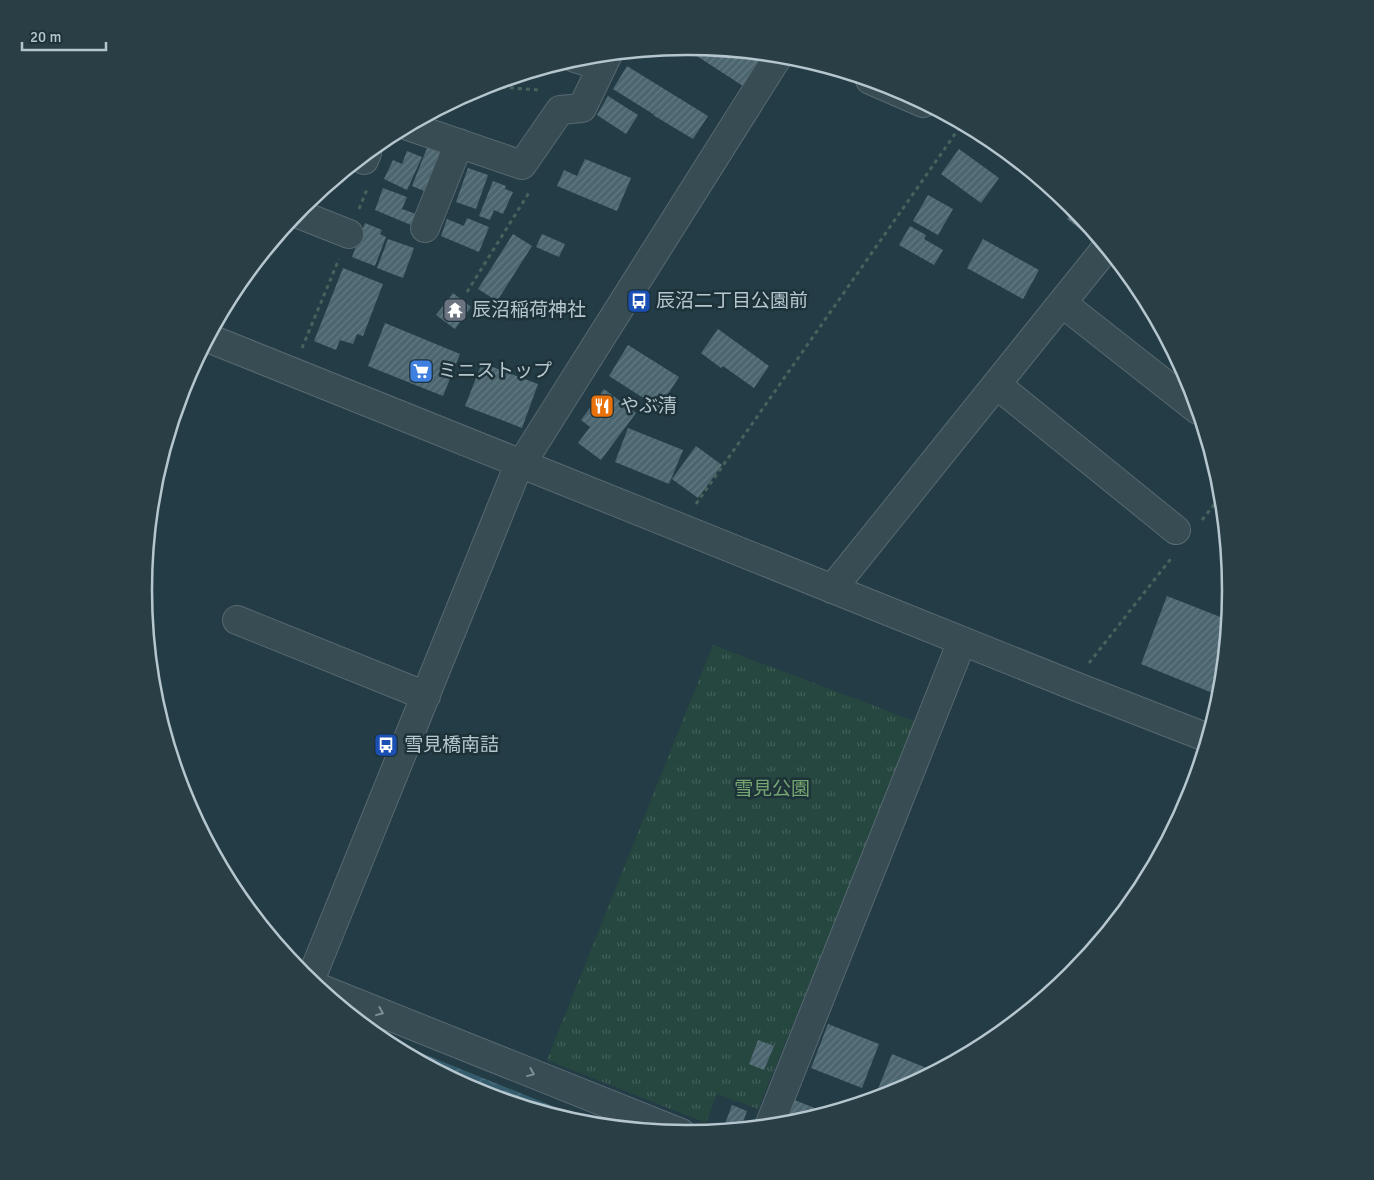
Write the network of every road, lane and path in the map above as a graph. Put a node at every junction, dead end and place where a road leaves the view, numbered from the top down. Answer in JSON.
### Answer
{"nodes":[{"id":1,"x":604,"y":62,"type":"edge"},
{"id":2,"x":774,"y":63,"type":"edge"},
{"id":3,"x":504,"y":88,"type":"edge"},
{"id":4,"x":544,"y":91,"type":"dead end"},
{"id":5,"x":417,"y":129,"type":"edge"},
{"id":6,"x":958,"y":129,"type":"edge"},
{"id":7,"x":459,"y":143,"type":"junction"},
{"id":8,"x":535,"y":184,"type":"dead end"},
{"id":9,"x":305,"y":216,"type":"edge"},
{"id":10,"x":426,"y":228,"type":"dead end"},
{"id":11,"x":349,"y":234,"type":"dead end"},
{"id":12,"x":1102,"y":253,"type":"edge"},
{"id":13,"x":467,"y":292,"type":"dead end"},
{"id":14,"x":1062,"y":302,"type":"junction"},
{"id":15,"x":214,"y":340,"type":"edge"},
{"id":16,"x":997,"y":384,"type":"junction"},
{"id":17,"x":1188,"y":402,"type":"edge"},
{"id":18,"x":521,"y":463,"type":"junction"},
{"id":19,"x":1215,"y":504,"type":"edge"},
{"id":20,"x":679,"y":528,"type":"junction"},
{"id":21,"x":1184,"y":535,"type":"junction"},
{"id":22,"x":832,"y":589,"type":"junction"},
{"id":23,"x":237,"y":620,"type":"dead end"},
{"id":24,"x":962,"y":641,"type":"junction"},
{"id":25,"x":1072,"y":685,"type":"junction"},
{"id":26,"x":426,"y":696,"type":"junction"},
{"id":27,"x":1202,"y":736,"type":"edge"},
{"id":28,"x":314,"y":972,"type":"edge"},
{"id":29,"x":339,"y":996,"type":"edge"},
{"id":30,"x":772,"y":1118,"type":"edge"},
{"id":31,"x":659,"y":1124,"type":"edge"}],
"edges":[{"from":1,"to":7,"type":"street"},
{"from":2,"to":18,"type":"street"},
{"from":3,"to":4,"type":"path"},
{"from":5,"to":7,"type":"street"},
{"from":6,"to":20,"type":"path"},
{"from":7,"to":10,"type":"street"},
{"from":8,"to":13,"type":"path"},
{"from":9,"to":11,"type":"street"},
{"from":12,"to":14,"type":"street"},
{"from":14,"to":16,"type":"street"},
{"from":14,"to":17,"type":"street"},
{"from":15,"to":18,"type":"street"},
{"from":16,"to":21,"type":"street"},
{"from":16,"to":22,"type":"street"},
{"from":18,"to":20,"type":"street"},
{"from":18,"to":26,"type":"street"},
{"from":19,"to":21,"type":"path"},
{"from":20,"to":22,"type":"street"},
{"from":21,"to":25,"type":"path"},
{"from":22,"to":24,"type":"street"},
{"from":23,"to":26,"type":"street"},
{"from":24,"to":25,"type":"street"},
{"from":24,"to":30,"type":"street"},
{"from":25,"to":27,"type":"street"},
{"from":26,"to":28,"type":"street"},
{"from":29,"to":31,"type":"street","one_way":true}]}
